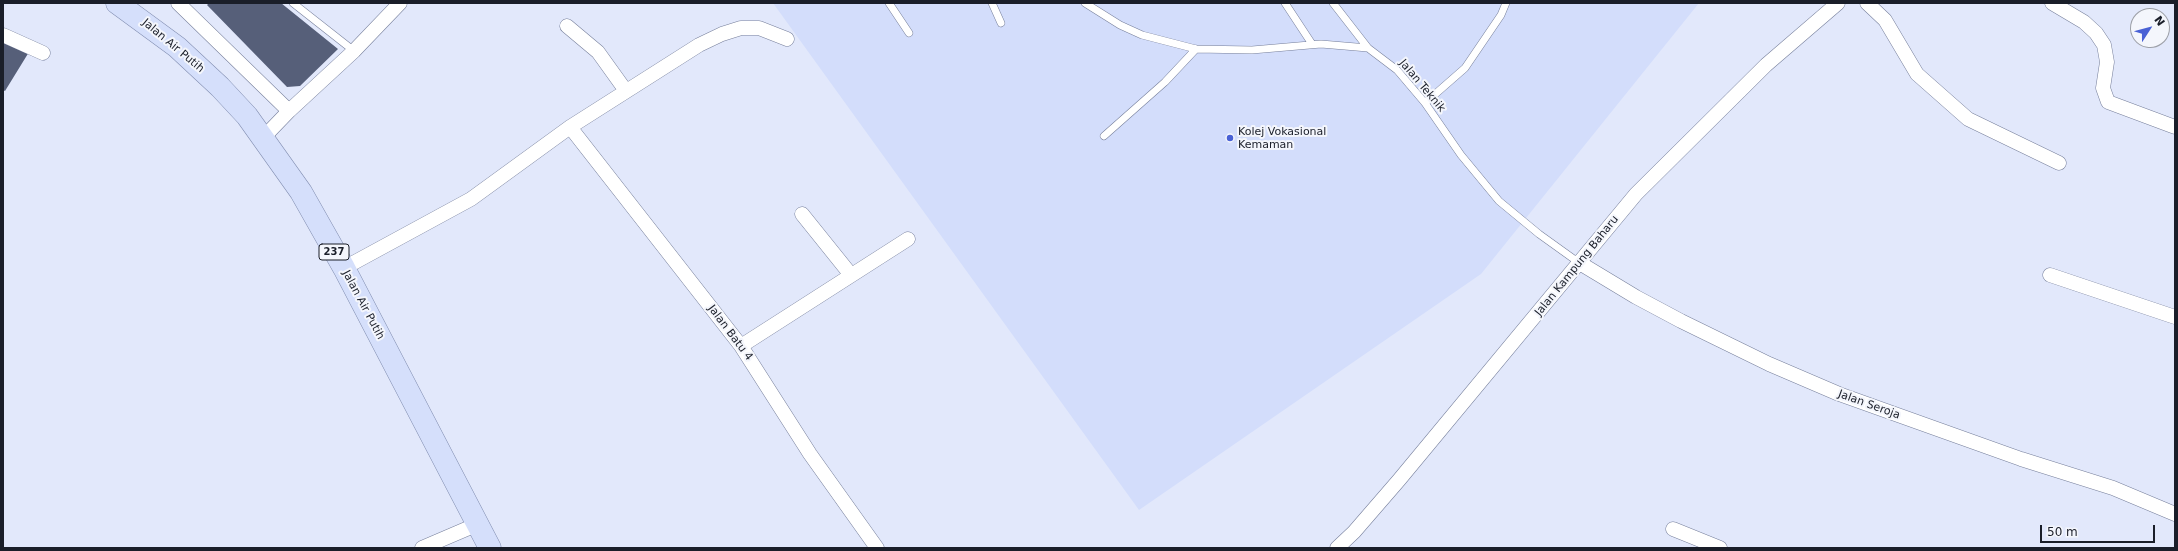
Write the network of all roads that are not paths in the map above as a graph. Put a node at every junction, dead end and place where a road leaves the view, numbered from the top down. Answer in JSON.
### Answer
{"nodes":[{"id":1,"x":117,"y":3,"type":"edge"},
{"id":2,"x":178,"y":3,"type":"edge"},
{"id":3,"x":293,"y":3,"type":"edge"},
{"id":4,"x":400,"y":3,"type":"edge"},
{"id":5,"x":888,"y":3,"type":"edge"},
{"id":6,"x":992,"y":3,"type":"edge"},
{"id":7,"x":1085,"y":3,"type":"edge"},
{"id":8,"x":1285,"y":3,"type":"edge"},
{"id":9,"x":1333,"y":3,"type":"edge"},
{"id":10,"x":1506,"y":3,"type":"edge"},
{"id":11,"x":1838,"y":3,"type":"edge"},
{"id":12,"x":1867,"y":3,"type":"edge"},
{"id":13,"x":2052,"y":3,"type":"edge"},
{"id":14,"x":1001,"y":23,"type":"dead end"},
{"id":15,"x":567,"y":26,"type":"dead end"},
{"id":16,"x":909,"y":33,"type":"dead end"},
{"id":17,"x":3,"y":35,"type":"edge"},
{"id":18,"x":787,"y":38,"type":"dead end"},
{"id":19,"x":1312,"y":44,"type":"junction"},
{"id":20,"x":1368,"y":48,"type":"junction"},
{"id":21,"x":1196,"y":49,"type":"junction"},
{"id":22,"x":354,"y":51,"type":"junction"},
{"id":23,"x":43,"y":52,"type":"dead end"},
{"id":24,"x":626,"y":91,"type":"junction"},
{"id":25,"x":1425,"y":103,"type":"junction"},
{"id":26,"x":289,"y":111,"type":"junction"},
{"id":27,"x":570,"y":127,"type":"junction"},
{"id":28,"x":2175,"y":127,"type":"edge"},
{"id":29,"x":1104,"y":136,"type":"dead end"},
{"id":30,"x":263,"y":138,"type":"junction"},
{"id":31,"x":2059,"y":163,"type":"dead end"},
{"id":32,"x":802,"y":214,"type":"dead end"},
{"id":33,"x":908,"y":239,"type":"dead end"},
{"id":34,"x":1578,"y":262,"type":"junction"},
{"id":35,"x":344,"y":268,"type":"junction"},
{"id":36,"x":851,"y":275,"type":"junction"},
{"id":37,"x":2050,"y":275,"type":"dead end"},
{"id":38,"x":2175,"y":317,"type":"edge"},
{"id":39,"x":741,"y":346,"type":"junction"},
{"id":40,"x":2175,"y":514,"type":"edge"},
{"id":41,"x":478,"y":524,"type":"junction"},
{"id":42,"x":1672,"y":529,"type":"dead end"},
{"id":43,"x":1339,"y":547,"type":"edge"},
{"id":44,"x":422,"y":548,"type":"edge"},
{"id":45,"x":490,"y":548,"type":"edge"},
{"id":46,"x":877,"y":548,"type":"edge"},
{"id":47,"x":1720,"y":548,"type":"edge"}],
"edges":[{"from":1,"to":30,"type":"main road","name":"Jalan Air Putih","number":"237"},
{"from":2,"to":26,"type":"street"},
{"from":3,"to":22,"type":"lane"},
{"from":4,"to":22,"type":"street"},
{"from":5,"to":16,"type":"lane"},
{"from":6,"to":14,"type":"lane"},
{"from":7,"to":21,"type":"lane"},
{"from":8,"to":19,"type":"lane"},
{"from":9,"to":20,"type":"lane","name":"Jalan Teknik"},
{"from":10,"to":25,"type":"lane"},
{"from":11,"to":34,"type":"street","name":"Jalan Kampung Baharu"},
{"from":12,"to":31,"type":"street"},
{"from":13,"to":28,"type":"street"},
{"from":15,"to":24,"type":"street"},
{"from":17,"to":23,"type":"street"},
{"from":18,"to":24,"type":"street"},
{"from":19,"to":20,"type":"lane"},
{"from":19,"to":21,"type":"lane"},
{"from":20,"to":25,"type":"lane","name":"Jalan Teknik"},
{"from":21,"to":29,"type":"lane"},
{"from":22,"to":26,"type":"street"},
{"from":24,"to":27,"type":"street"},
{"from":25,"to":34,"type":"lane","name":"Jalan Teknik"},
{"from":26,"to":30,"type":"street"},
{"from":27,"to":35,"type":"street"},
{"from":27,"to":39,"type":"street","name":"Jalan Batu 4"},
{"from":30,"to":35,"type":"main road","name":"Jalan Air Putih","number":"237"},
{"from":32,"to":36,"type":"street"},
{"from":33,"to":36,"type":"street"},
{"from":34,"to":40,"type":"street","name":"Jalan Seroja"},
{"from":34,"to":43,"type":"street","name":"Jalan Kampung Baharu"},
{"from":35,"to":41,"type":"main road","name":"Jalan Air Putih","number":"237"},
{"from":36,"to":39,"type":"street"},
{"from":37,"to":38,"type":"street"},
{"from":39,"to":46,"type":"street","name":"Jalan Batu 4"},
{"from":41,"to":44,"type":"street"},
{"from":41,"to":45,"type":"main road","name":"Jalan Air Putih","number":"237"},
{"from":42,"to":47,"type":"street"}]}
